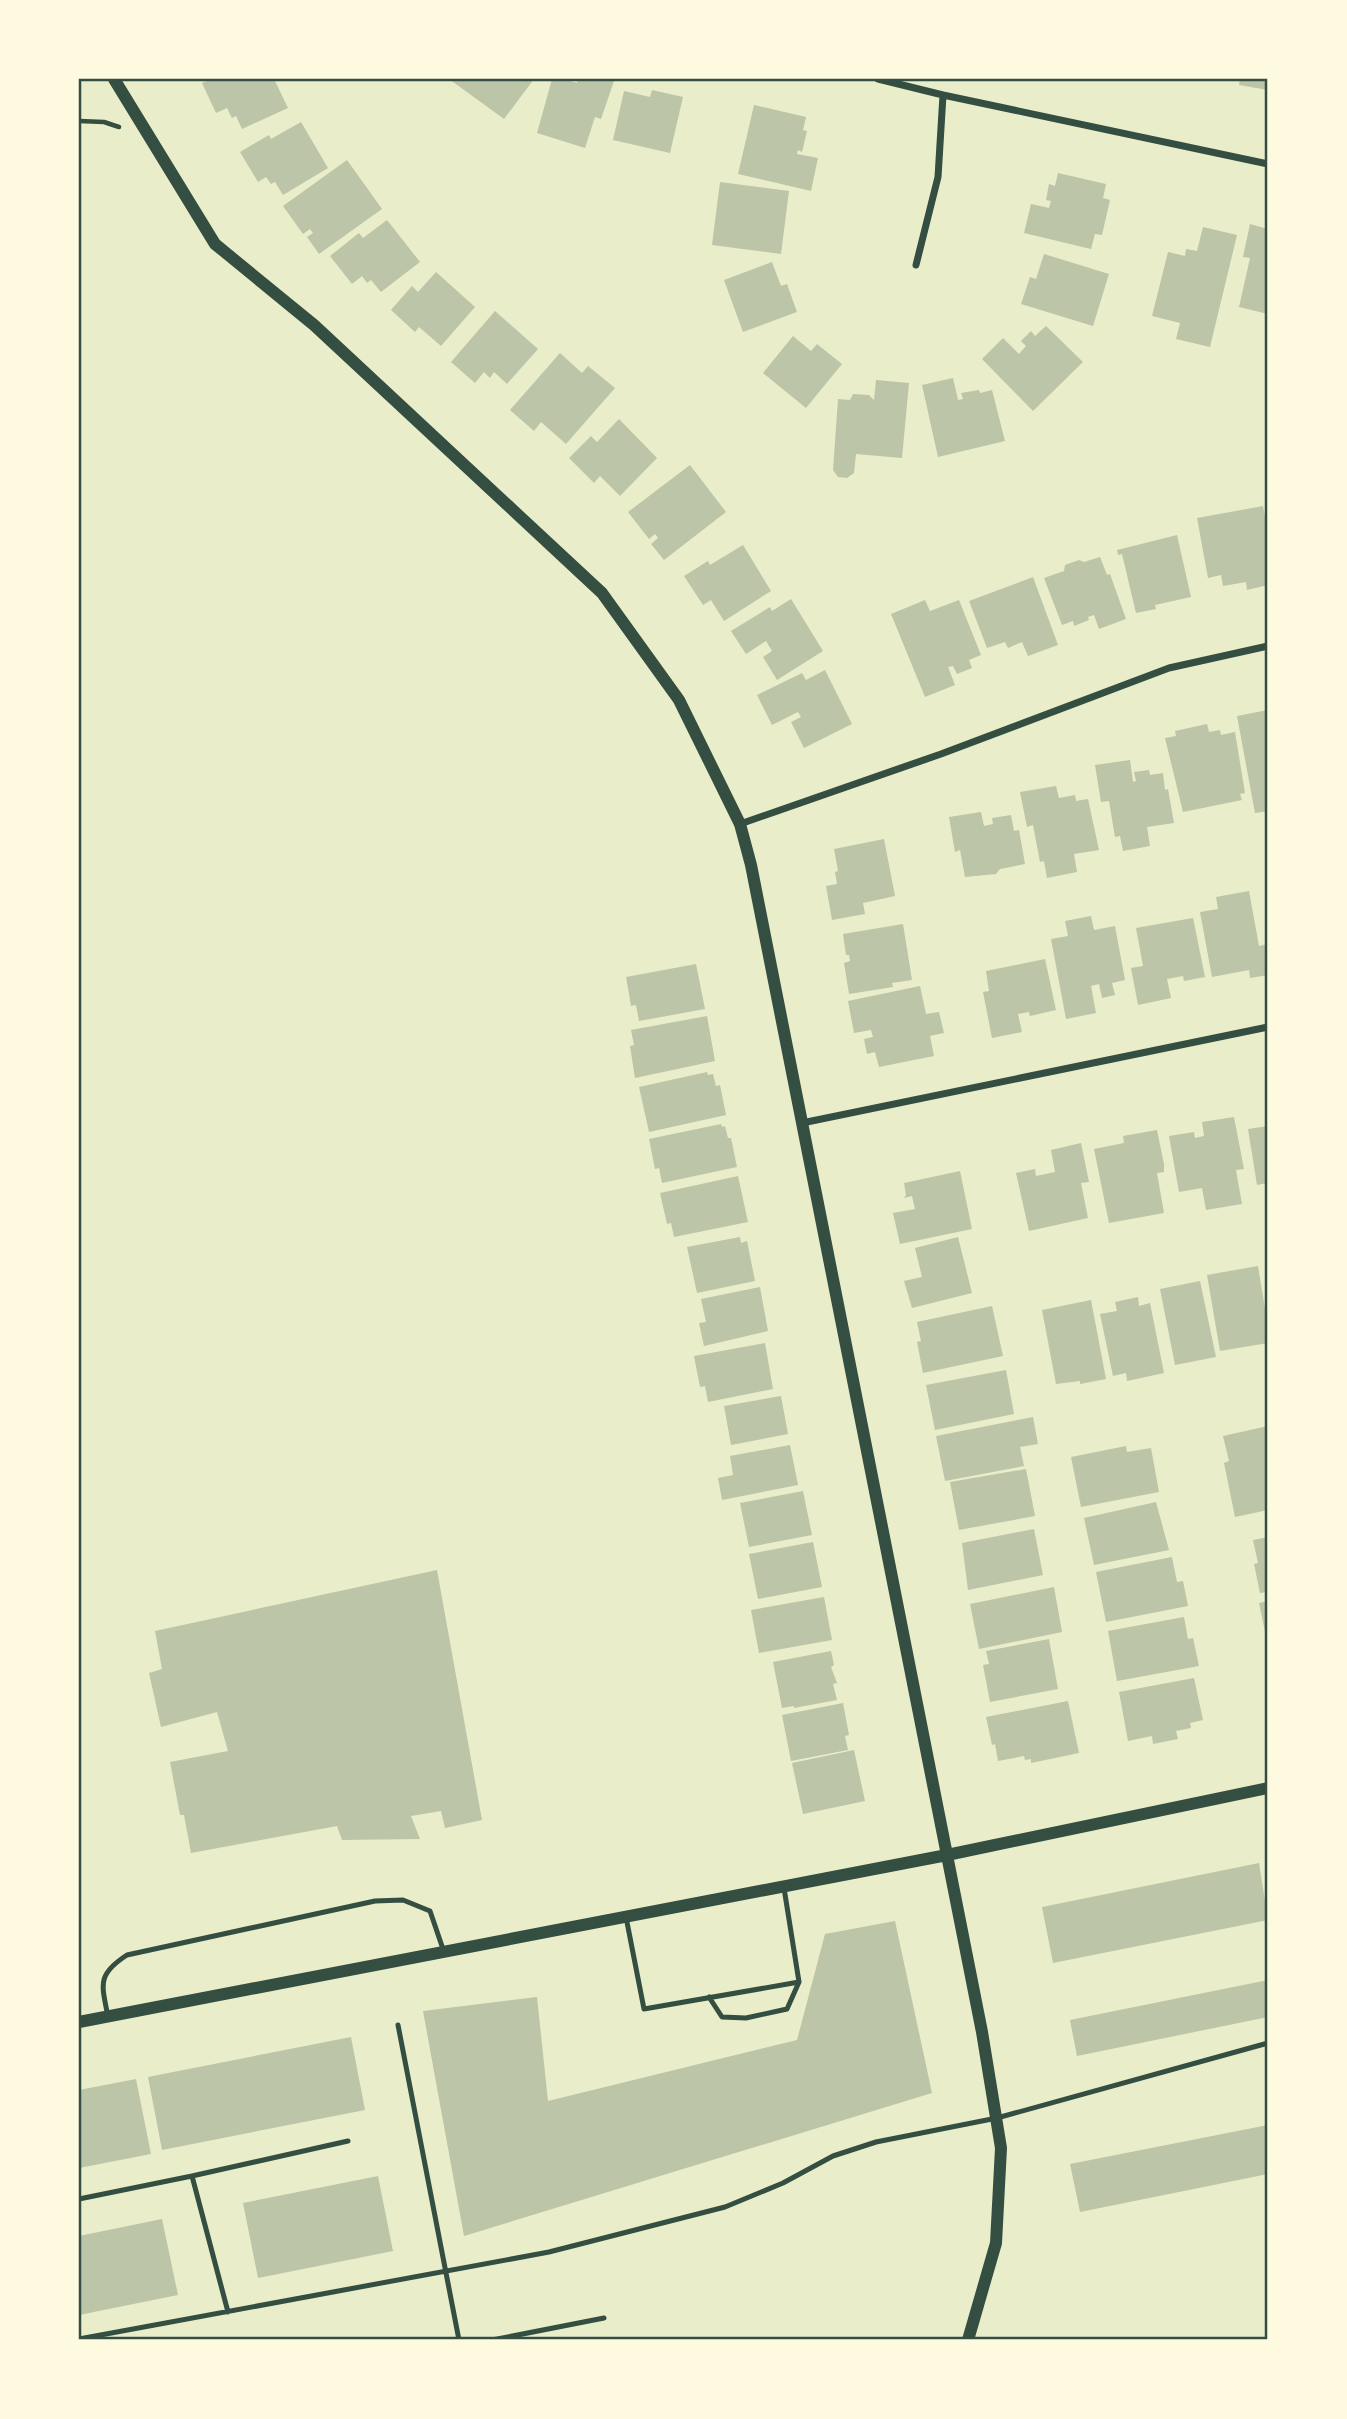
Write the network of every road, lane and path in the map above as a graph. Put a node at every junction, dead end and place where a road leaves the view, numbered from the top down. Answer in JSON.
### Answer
{"nodes":[{"id":1,"x":114,"y":79,"type":"edge"},
{"id":2,"x":878,"y":79,"type":"edge"},
{"id":3,"x":943,"y":95,"type":"junction"},
{"id":4,"x":79,"y":121,"type":"edge"},
{"id":5,"x":149,"y":138,"type":"junction"},
{"id":6,"x":1268,"y":164,"type":"edge"},
{"id":7,"x":916,"y":265,"type":"dead end"},
{"id":8,"x":1268,"y":646,"type":"edge"},
{"id":9,"x":740,"y":824,"type":"junction"},
{"id":10,"x":1268,"y":1027,"type":"edge"},
{"id":11,"x":802,"y":1123,"type":"junction"},
{"id":12,"x":1268,"y":1788,"type":"edge"},
{"id":13,"x":947,"y":1855,"type":"junction"},
{"id":14,"x":784,"y":1886,"type":"junction"},
{"id":15,"x":626,"y":1917,"type":"junction"},
{"id":16,"x":444,"y":1952,"type":"junction"},
{"id":17,"x":799,"y":1982,"type":"junction"},
{"id":18,"x":709,"y":1997,"type":"junction"},
{"id":19,"x":108,"y":2017,"type":"junction"},
{"id":20,"x":79,"y":2022,"type":"edge"},
{"id":21,"x":398,"y":2025,"type":"dead end"},
{"id":22,"x":1268,"y":2043,"type":"edge"},
{"id":23,"x":997,"y":2118,"type":"junction"},
{"id":24,"x":348,"y":2141,"type":"dead end"},
{"id":25,"x":192,"y":2176,"type":"junction"},
{"id":26,"x":79,"y":2199,"type":"edge"},
{"id":27,"x":447,"y":2271,"type":"junction"},
{"id":28,"x":228,"y":2312,"type":"junction"},
{"id":29,"x":604,"y":2318,"type":"dead end"},
{"id":30,"x":79,"y":2339,"type":"edge"},
{"id":31,"x":459,"y":2340,"type":"edge"},
{"id":32,"x":492,"y":2340,"type":"edge"},
{"id":33,"x":968,"y":2340,"type":"edge"}],
"edges":[{"from":1,"to":5,"type":"street"},
{"from":2,"to":3,"type":"street"},
{"from":3,"to":6,"type":"street"},
{"from":3,"to":7,"type":"street"},
{"from":4,"to":5,"type":"path"},
{"from":5,"to":9,"type":"street"},
{"from":8,"to":9,"type":"street"},
{"from":9,"to":11,"type":"street"},
{"from":10,"to":11,"type":"street"},
{"from":11,"to":13,"type":"street"},
{"from":12,"to":13,"type":"street"},
{"from":13,"to":14,"type":"street"},
{"from":13,"to":23,"type":"street"},
{"from":14,"to":15,"type":"street"},
{"from":14,"to":17,"type":"lane"},
{"from":15,"to":16,"type":"street"},
{"from":15,"to":18,"type":"lane"},
{"from":16,"to":19,"type":"street"},
{"from":16,"to":19,"type":"lane"},
{"from":17,"to":18,"type":"lane"},
{"from":17,"to":18,"type":"lane"},
{"from":19,"to":20,"type":"street"},
{"from":21,"to":27,"type":"lane"},
{"from":22,"to":23,"type":"lane"},
{"from":23,"to":27,"type":"lane"},
{"from":23,"to":33,"type":"street"},
{"from":24,"to":25,"type":"lane"},
{"from":25,"to":26,"type":"lane"},
{"from":25,"to":28,"type":"lane"},
{"from":27,"to":28,"type":"lane"},
{"from":27,"to":31,"type":"lane"},
{"from":28,"to":30,"type":"lane"},
{"from":29,"to":32,"type":"lane"}]}
